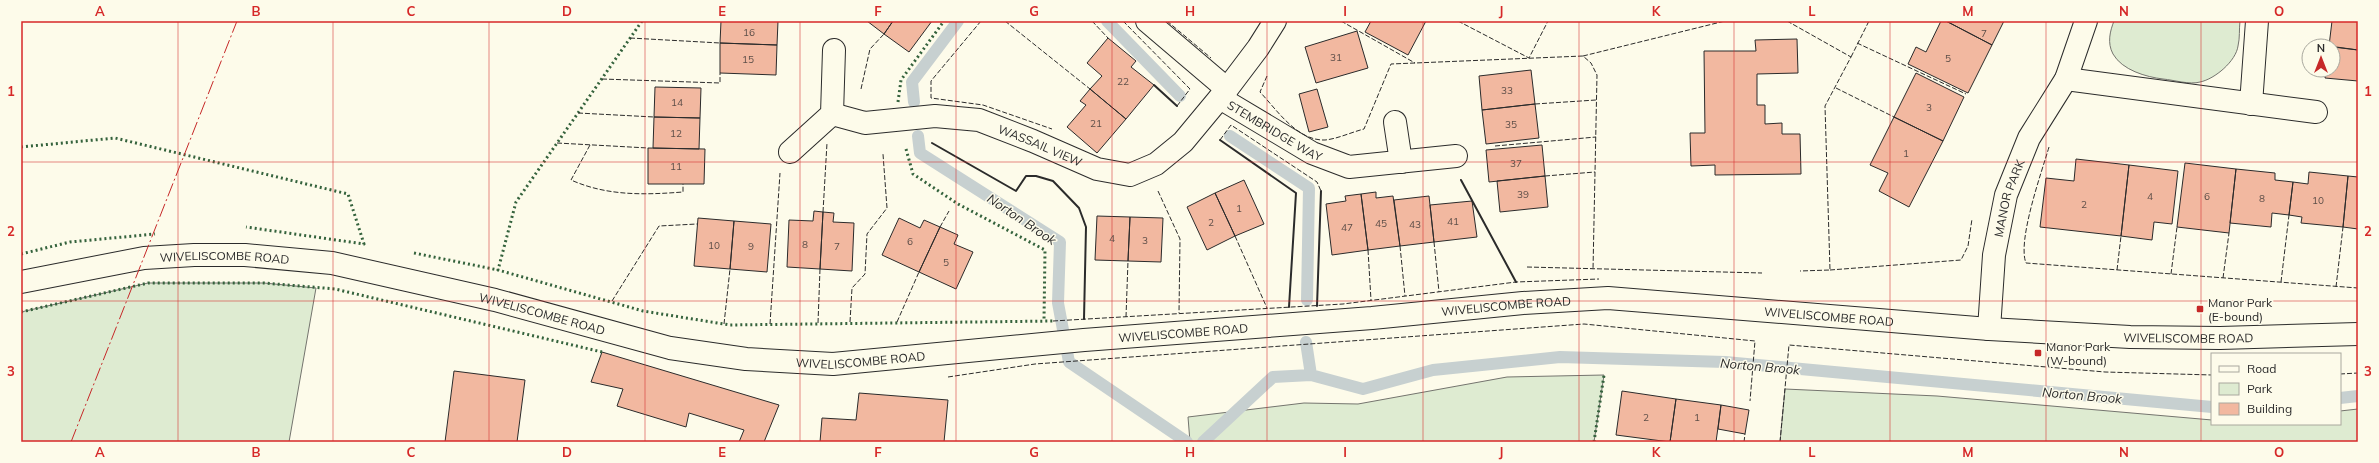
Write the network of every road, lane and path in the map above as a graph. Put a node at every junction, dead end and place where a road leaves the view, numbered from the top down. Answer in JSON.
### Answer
{"nodes":[{"id":1,"x":1147,"y":21,"type":"edge"},
{"id":2,"x":1274,"y":21,"type":"edge"},
{"id":3,"x":2086,"y":21,"type":"edge"},
{"id":4,"x":2257,"y":21,"type":"edge"},
{"id":5,"x":834,"y":50,"type":"dead end"},
{"id":6,"x":2066,"y":79,"type":"junction"},
{"id":7,"x":1223,"y":93,"type":"junction"},
{"id":8,"x":2251,"y":104,"type":"junction"},
{"id":9,"x":2316,"y":112,"type":"dead end"},
{"id":10,"x":832,"y":114,"type":"junction"},
{"id":11,"x":1395,"y":122,"type":"dead end"},
{"id":12,"x":790,"y":152,"type":"dead end"},
{"id":13,"x":1456,"y":156,"type":"dead end"},
{"id":14,"x":1401,"y":162,"type":"junction"},
{"id":15,"x":21,"y":282,"type":"edge"},
{"id":16,"x":1989,"y":329,"type":"junction"},
{"id":17,"x":2358,"y":334,"type":"edge"}],
"edges":[{"from":1,"to":7,"type":"main road"},
{"from":2,"to":7,"type":"main road","name":"STEMBRIDGE WAY"},
{"from":3,"to":6,"type":"main road","name":"MANOR PARK"},
{"from":4,"to":8,"type":"main road"},
{"from":5,"to":10,"type":"main road"},
{"from":6,"to":8,"type":"main road"},
{"from":6,"to":16,"type":"main road","name":"MANOR PARK"},
{"from":7,"to":10,"type":"main road","name":"WASSAIL VIEW"},
{"from":7,"to":14,"type":"main road","name":"STEMBRIDGE WAY"},
{"from":8,"to":9,"type":"main road"},
{"from":10,"to":12,"type":"main road"},
{"from":11,"to":14,"type":"main road"},
{"from":13,"to":14,"type":"main road","name":"STEMBRIDGE WAY"},
{"from":15,"to":16,"type":"main road","name":"WIVELISCOMBE ROAD"},
{"from":16,"to":17,"type":"main road","name":"WIVELISCOMBE ROAD"}]}
